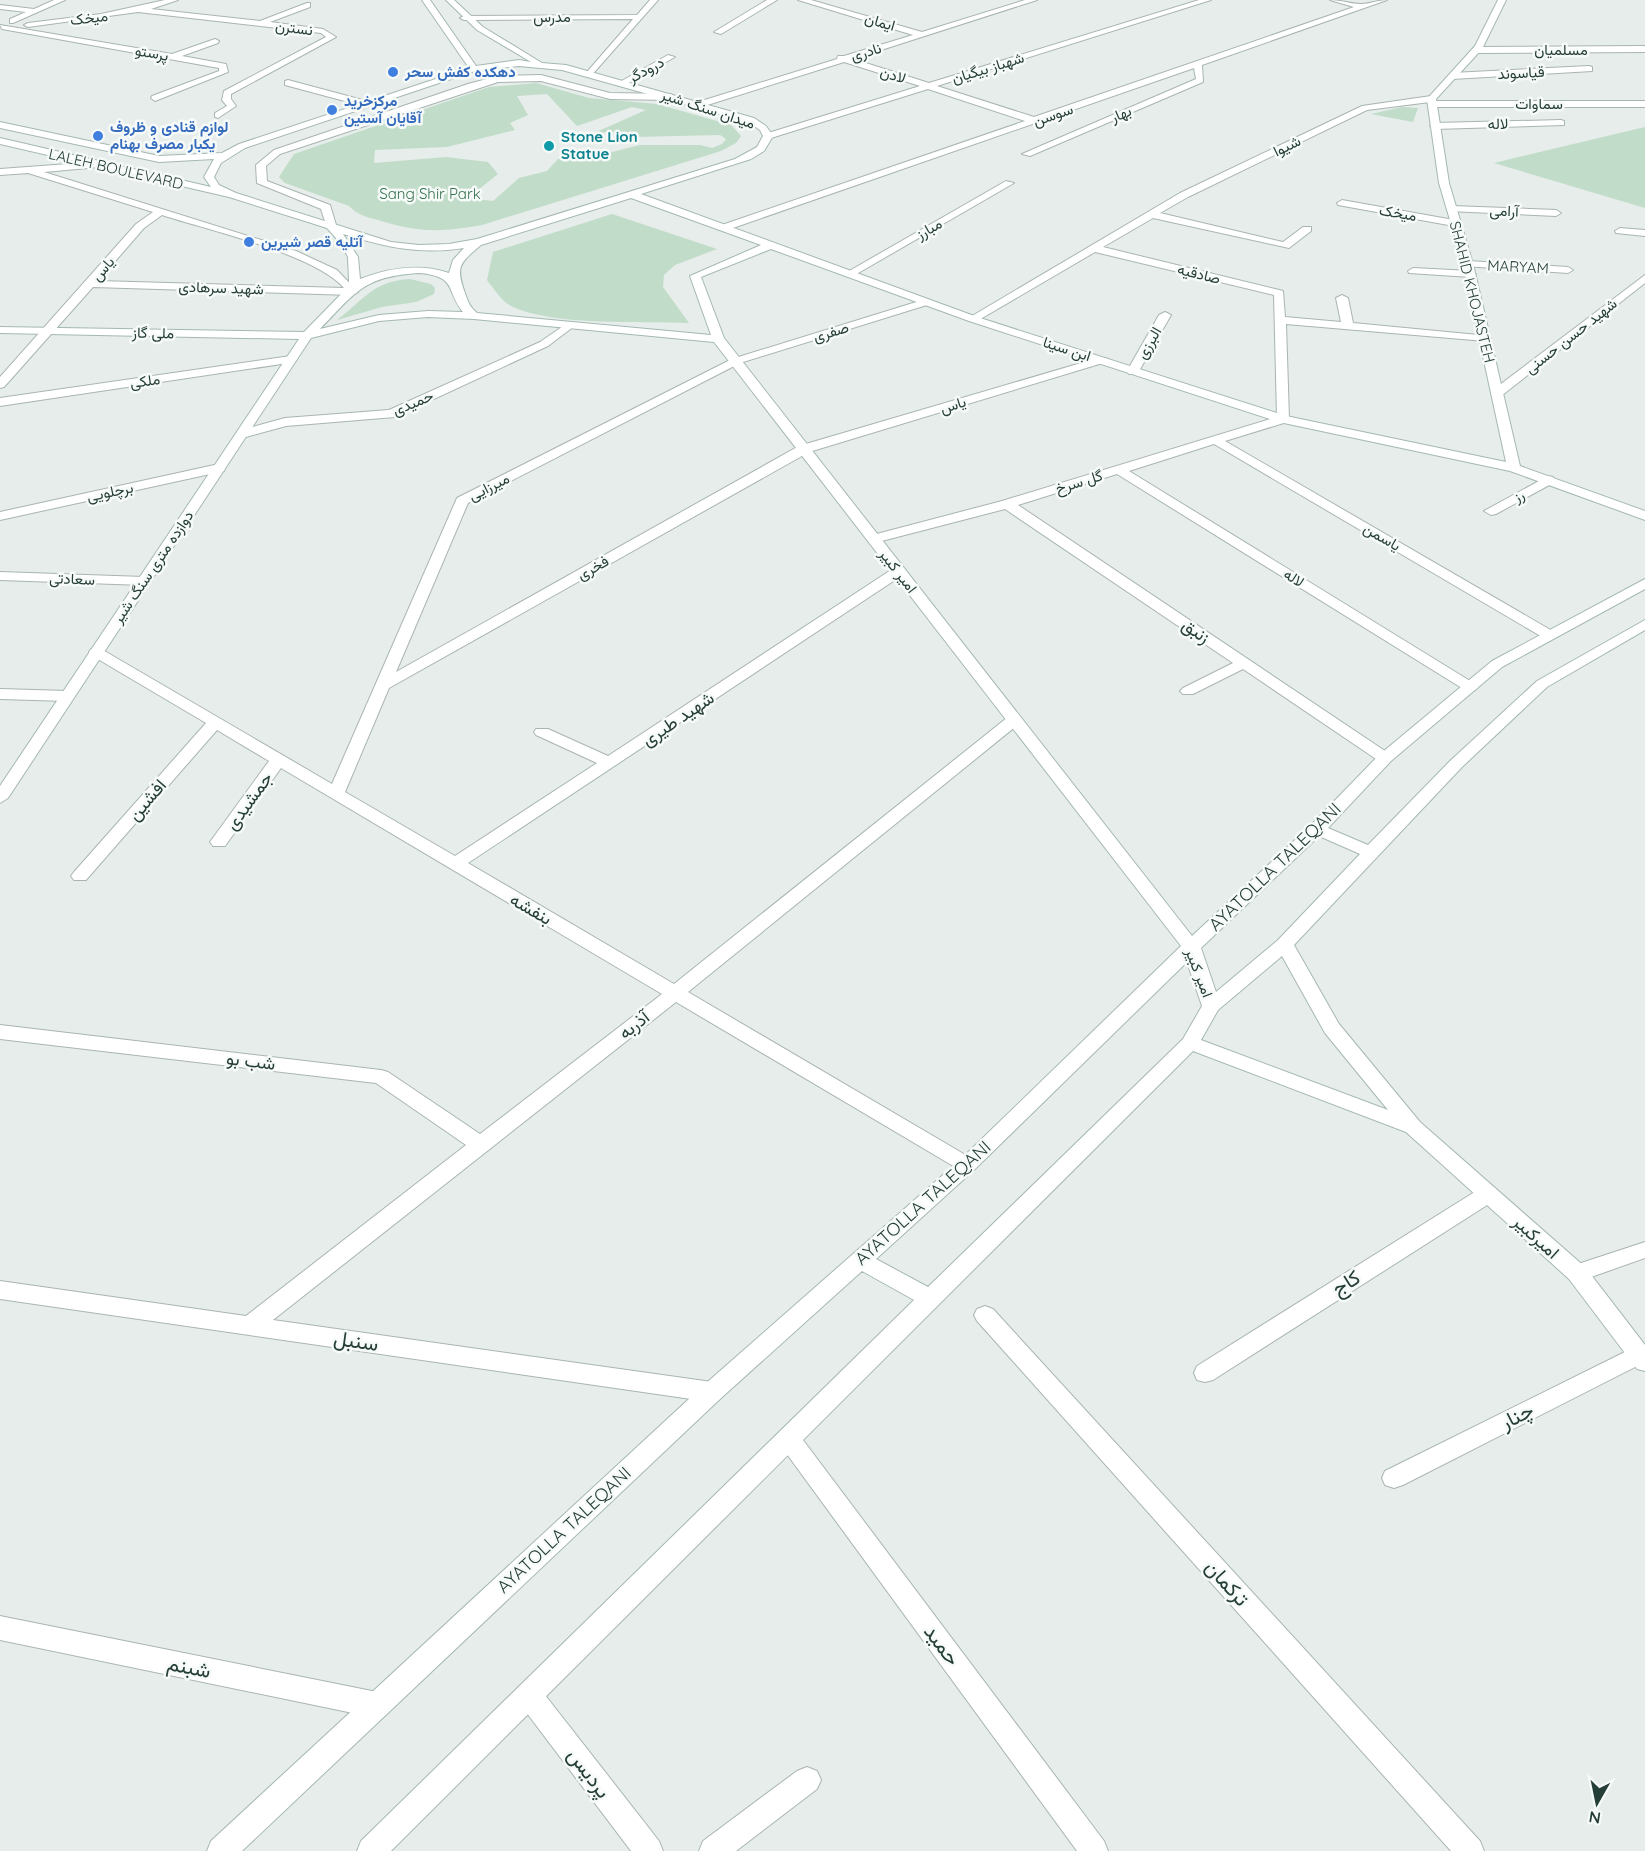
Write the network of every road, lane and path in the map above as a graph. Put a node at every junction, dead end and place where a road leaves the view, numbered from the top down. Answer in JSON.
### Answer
{"nodes":[{"id":1,"x":61,"y":0,"type":"edge"},
{"id":2,"x":174,"y":0,"type":"edge"},
{"id":3,"x":426,"y":0,"type":"edge"},
{"id":4,"x":450,"y":0,"type":"edge"},
{"id":5,"x":654,"y":0,"type":"edge"},
{"id":6,"x":773,"y":0,"type":"edge"},
{"id":7,"x":802,"y":0,"type":"edge"},
{"id":8,"x":831,"y":0,"type":"edge"},
{"id":9,"x":1033,"y":0,"type":"edge"},
{"id":10,"x":1207,"y":0,"type":"edge"},
{"id":11,"x":1334,"y":0,"type":"edge"},
{"id":12,"x":1383,"y":0,"type":"edge"},
{"id":13,"x":1502,"y":0,"type":"edge"},
{"id":14,"x":818,"y":4,"type":"junction"},
{"id":15,"x":307,"y":5,"type":"dead end"},
{"id":16,"x":0,"y":7,"type":"edge"},
{"id":17,"x":1363,"y":7,"type":"junction"},
{"id":18,"x":141,"y":10,"type":"junction"},
{"id":19,"x":37,"y":11,"type":"junction"},
{"id":20,"x":639,"y":17,"type":"junction"},
{"id":21,"x":465,"y":18,"type":"junction"},
{"id":22,"x":260,"y":24,"type":"junction"},
{"id":23,"x":1,"y":27,"type":"edge"},
{"id":24,"x":718,"y":32,"type":"dead end"},
{"id":25,"x":923,"y":35,"type":"junction"},
{"id":26,"x":215,"y":41,"type":"dead end"},
{"id":27,"x":515,"y":49,"type":"junction"},
{"id":28,"x":1645,"y":49,"type":"edge"},
{"id":29,"x":1476,"y":50,"type":"junction"},
{"id":30,"x":823,"y":53,"type":"dead end"},
{"id":31,"x":465,"y":55,"type":"junction"},
{"id":32,"x":502,"y":55,"type":"dead end"},
{"id":33,"x":173,"y":57,"type":"junction"},
{"id":34,"x":478,"y":57,"type":"dead end"},
{"id":35,"x":671,"y":57,"type":"dead end"},
{"id":36,"x":844,"y":59,"type":"junction"},
{"id":37,"x":542,"y":64,"type":"junction"},
{"id":38,"x":1198,"y":64,"type":"junction"},
{"id":39,"x":474,"y":69,"type":"junction"},
{"id":40,"x":1589,"y":69,"type":"dead end"},
{"id":41,"x":590,"y":74,"type":"junction"},
{"id":42,"x":1452,"y":76,"type":"junction"},
{"id":43,"x":288,"y":83,"type":"dead end"},
{"id":44,"x":621,"y":83,"type":"junction"},
{"id":45,"x":929,"y":86,"type":"junction"},
{"id":46,"x":671,"y":97,"type":"junction"},
{"id":47,"x":155,"y":98,"type":"dead end"},
{"id":48,"x":1432,"y":102,"type":"junction"},
{"id":49,"x":367,"y":104,"type":"junction"},
{"id":50,"x":1627,"y":104,"type":"junction"},
{"id":51,"x":1645,"y":104,"type":"edge"},
{"id":52,"x":698,"y":105,"type":"junction"},
{"id":53,"x":1645,"y":112,"type":"edge"},
{"id":54,"x":218,"y":115,"type":"dead end"},
{"id":55,"x":1036,"y":121,"type":"junction"},
{"id":56,"x":1561,"y":123,"type":"dead end"},
{"id":57,"x":0,"y":125,"type":"edge"},
{"id":58,"x":1435,"y":126,"type":"junction"},
{"id":59,"x":768,"y":136,"type":"junction"},
{"id":60,"x":0,"y":141,"type":"edge"},
{"id":61,"x":1027,"y":154,"type":"dead end"},
{"id":62,"x":223,"y":156,"type":"junction"},
{"id":63,"x":159,"y":159,"type":"junction"},
{"id":64,"x":96,"y":165,"type":"junction"},
{"id":65,"x":29,"y":170,"type":"junction"},
{"id":66,"x":0,"y":172,"type":"edge"},
{"id":67,"x":1009,"y":183,"type":"dead end"},
{"id":68,"x":631,"y":194,"type":"junction"},
{"id":69,"x":232,"y":195,"type":"junction"},
{"id":70,"x":1342,"y":203,"type":"dead end"},
{"id":71,"x":1452,"y":209,"type":"junction"},
{"id":72,"x":160,"y":212,"type":"junction"},
{"id":73,"x":1556,"y":213,"type":"dead end"},
{"id":74,"x":1151,"y":214,"type":"junction"},
{"id":75,"x":1454,"y":224,"type":"junction"},
{"id":76,"x":332,"y":228,"type":"junction"},
{"id":77,"x":723,"y":228,"type":"junction"},
{"id":78,"x":1307,"y":229,"type":"dead end"},
{"id":79,"x":1620,"y":231,"type":"dead end"},
{"id":80,"x":1645,"y":233,"type":"edge"},
{"id":81,"x":479,"y":242,"type":"junction"},
{"id":82,"x":771,"y":245,"type":"junction"},
{"id":83,"x":1094,"y":248,"type":"junction"},
{"id":84,"x":1470,"y":269,"type":"junction"},
{"id":85,"x":1568,"y":270,"type":"dead end"},
{"id":86,"x":1413,"y":271,"type":"dead end"},
{"id":87,"x":849,"y":274,"type":"junction"},
{"id":88,"x":1645,"y":278,"type":"edge"},
{"id":89,"x":455,"y":283,"type":"junction"},
{"id":90,"x":90,"y":284,"type":"junction"},
{"id":91,"x":352,"y":292,"type":"junction"},
{"id":92,"x":1342,"y":298,"type":"dead end"},
{"id":93,"x":926,"y":302,"type":"junction"},
{"id":94,"x":1165,"y":315,"type":"dead end"},
{"id":95,"x":474,"y":316,"type":"junction"},
{"id":96,"x":973,"y":319,"type":"junction"},
{"id":97,"x":1280,"y":320,"type":"junction"},
{"id":98,"x":569,"y":325,"type":"junction"},
{"id":99,"x":1348,"y":326,"type":"junction"},
{"id":100,"x":0,"y":330,"type":"edge"},
{"id":101,"x":49,"y":331,"type":"junction"},
{"id":102,"x":307,"y":336,"type":"junction"},
{"id":103,"x":1485,"y":338,"type":"junction"},
{"id":104,"x":718,"y":339,"type":"junction"},
{"id":105,"x":291,"y":360,"type":"junction"},
{"id":106,"x":1102,"y":360,"type":"junction"},
{"id":107,"x":736,"y":361,"type":"junction"},
{"id":108,"x":1133,"y":371,"type":"junction"},
{"id":109,"x":0,"y":384,"type":"edge"},
{"id":110,"x":1497,"y":393,"type":"junction"},
{"id":111,"x":0,"y":402,"type":"edge"},
{"id":112,"x":1282,"y":419,"type":"junction"},
{"id":113,"x":242,"y":434,"type":"junction"},
{"id":114,"x":1215,"y":440,"type":"junction"},
{"id":115,"x":804,"y":449,"type":"junction"},
{"id":116,"x":219,"y":468,"type":"junction"},
{"id":117,"x":1514,"y":468,"type":"junction"},
{"id":118,"x":1119,"y":470,"type":"junction"},
{"id":119,"x":1548,"y":480,"type":"junction"},
{"id":120,"x":1008,"y":504,"type":"junction"},
{"id":121,"x":1491,"y":511,"type":"dead end"},
{"id":122,"x":0,"y":516,"type":"edge"},
{"id":123,"x":1645,"y":516,"type":"edge"},
{"id":124,"x":874,"y":539,"type":"junction"},
{"id":125,"x":899,"y":571,"type":"junction"},
{"id":126,"x":0,"y":576,"type":"edge"},
{"id":127,"x":144,"y":581,"type":"junction"},
{"id":128,"x":1645,"y":583,"type":"edge"},
{"id":129,"x":1645,"y":624,"type":"edge"},
{"id":130,"x":1550,"y":635,"type":"junction"},
{"id":131,"x":96,"y":652,"type":"junction"},
{"id":132,"x":1244,"y":663,"type":"junction"},
{"id":133,"x":382,"y":686,"type":"junction"},
{"id":134,"x":1470,"y":687,"type":"junction"},
{"id":135,"x":1188,"y":691,"type":"dead end"},
{"id":136,"x":0,"y":694,"type":"edge"},
{"id":137,"x":67,"y":696,"type":"junction"},
{"id":138,"x":1014,"y":720,"type":"junction"},
{"id":139,"x":214,"y":724,"type":"junction"},
{"id":140,"x":542,"y":732,"type":"dead end"},
{"id":141,"x":1385,"y":758,"type":"junction"},
{"id":142,"x":278,"y":760,"type":"junction"},
{"id":143,"x":611,"y":763,"type":"junction"},
{"id":144,"x":336,"y":794,"type":"junction"},
{"id":145,"x":0,"y":798,"type":"edge"},
{"id":146,"x":1317,"y":829,"type":"junction"},
{"id":147,"x":219,"y":842,"type":"dead end"},
{"id":148,"x":1371,"y":853,"type":"junction"},
{"id":149,"x":455,"y":864,"type":"junction"},
{"id":150,"x":81,"y":876,"type":"dead end"},
{"id":151,"x":1284,"y":945,"type":"junction"},
{"id":152,"x":1191,"y":947,"type":"junction"},
{"id":153,"x":675,"y":993,"type":"junction"},
{"id":154,"x":1211,"y":1005,"type":"junction"},
{"id":155,"x":0,"y":1032,"type":"edge"},
{"id":156,"x":1190,"y":1043,"type":"junction"},
{"id":157,"x":1413,"y":1127,"type":"junction"},
{"id":158,"x":481,"y":1145,"type":"junction"},
{"id":159,"x":967,"y":1165,"type":"junction"},
{"id":160,"x":1488,"y":1194,"type":"junction"},
{"id":161,"x":1645,"y":1250,"type":"edge"},
{"id":162,"x":861,"y":1260,"type":"junction"},
{"id":163,"x":1577,"y":1273,"type":"junction"},
{"id":164,"x":0,"y":1290,"type":"edge"},
{"id":165,"x":929,"y":1298,"type":"junction"},
{"id":166,"x":985,"y":1315,"type":"dead end"},
{"id":167,"x":249,"y":1326,"type":"junction"},
{"id":168,"x":1642,"y":1358,"type":"edge"},
{"id":169,"x":1205,"y":1373,"type":"dead end"},
{"id":170,"x":712,"y":1392,"type":"junction"},
{"id":171,"x":789,"y":1439,"type":"junction"},
{"id":172,"x":1394,"y":1478,"type":"dead end"},
{"id":173,"x":0,"y":1628,"type":"edge"},
{"id":174,"x":529,"y":1695,"type":"junction"},
{"id":175,"x":377,"y":1705,"type":"junction"},
{"id":176,"x":807,"y":1780,"type":"dead end"},
{"id":177,"x":221,"y":1851,"type":"edge"},
{"id":178,"x":371,"y":1851,"type":"edge"},
{"id":179,"x":649,"y":1851,"type":"edge"},
{"id":180,"x":713,"y":1851,"type":"edge"},
{"id":181,"x":1094,"y":1851,"type":"edge"},
{"id":182,"x":1470,"y":1851,"type":"edge"}],
"edges":[{"from":1,"to":19,"type":"street"},
{"from":2,"to":18,"type":"street","name":"میخک"},
{"from":3,"to":31,"type":"street"},
{"from":4,"to":21,"type":"street"},
{"from":5,"to":20,"type":"street"},
{"from":6,"to":24,"type":"street"},
{"from":7,"to":14,"type":"street","name":"ایمان"},
{"from":8,"to":14,"type":"street"},
{"from":9,"to":25,"type":"street","name":"نادری"},
{"from":10,"to":45,"type":"street","name":"شهباز بیگیان"},
{"from":11,"to":17,"type":"street"},
{"from":12,"to":17,"type":"street","name":"سوسن"},
{"from":13,"to":29,"type":"street"},
{"from":14,"to":25,"type":"street","name":"ایمان"},
{"from":15,"to":22,"type":"street"},
{"from":16,"to":19,"type":"street"},
{"from":17,"to":38,"type":"street","name":"سوسن"},
{"from":18,"to":22,"type":"street","name":"نسترن"},
{"from":18,"to":23,"type":"street","name":"میخک"},
{"from":19,"to":23,"type":"street"},
{"from":20,"to":21,"type":"street","name":"مدرس"},
{"from":20,"to":41,"type":"street"},
{"from":21,"to":27,"type":"street"},
{"from":22,"to":54,"type":"street","name":"نسترن"},
{"from":23,"to":33,"type":"street","name":"پرستو"},
{"from":25,"to":36,"type":"street","name":"نادری"},
{"from":26,"to":33,"type":"street"},
{"from":27,"to":32,"type":"street"},
{"from":27,"to":37,"type":"street"},
{"from":28,"to":29,"type":"street","name":"مسلمیان"},
{"from":29,"to":42,"type":"street"},
{"from":30,"to":36,"type":"street","name":"لادن"},
{"from":31,"to":34,"type":"street"},
{"from":31,"to":39,"type":"street"},
{"from":33,"to":47,"type":"street","name":"پرستو"},
{"from":35,"to":44,"type":"street","name":"درودگر"},
{"from":36,"to":45,"type":"street","name":"لادن"},
{"from":36,"to":52,"type":"street","name":"نادری"},
{"from":37,"to":39,"type":"street","name":"میدان سنگ شیر"},
{"from":37,"to":41,"type":"street","name":"میدان سنگ شیر"},
{"from":38,"to":55,"type":"street","name":"سوسن"},
{"from":38,"to":61,"type":"street","name":"بهار"},
{"from":39,"to":49,"type":"street","name":"میدان سنگ شیر"},
{"from":40,"to":42,"type":"street","name":"قیاسوند"},
{"from":41,"to":44,"type":"street","name":"میدان سنگ شیر"},
{"from":42,"to":48,"type":"street"},
{"from":43,"to":49,"type":"street"},
{"from":44,"to":46,"type":"street","name":"میدان سنگ شیر"},
{"from":45,"to":55,"type":"street","name":"لادن"},
{"from":45,"to":59,"type":"street","name":"شهباز بیگیان"},
{"from":46,"to":52,"type":"street","name":"میدان سنگ شیر"},
{"from":46,"to":76,"type":"street"},
{"from":48,"to":50,"type":"street","name":"سماوات"},
{"from":48,"to":58,"type":"street","name":"SHAHID KHOJASTEH"},
{"from":48,"to":74,"type":"street","name":"شیوا"},
{"from":49,"to":62,"type":"street","name":"میدان سنگ شیر"},
{"from":50,"to":51,"type":"street","name":"سماوات"},
{"from":50,"to":53,"type":"street"},
{"from":52,"to":59,"type":"street","name":"میدان سنگ شیر"},
{"from":55,"to":77,"type":"street","name":"سوسن"},
{"from":56,"to":58,"type":"street","name":"لاله"},
{"from":57,"to":63,"type":"street","name":"LALEH BOULEVARD"},
{"from":58,"to":71,"type":"street","name":"SHAHID KHOJASTEH"},
{"from":59,"to":68,"type":"street","name":"میدان سنگ شیر"},
{"from":60,"to":64,"type":"street","name":"LALEH BOULEVARD"},
{"from":62,"to":63,"type":"street","name":"LALEH BOULEVARD"},
{"from":62,"to":69,"type":"street","name":"میدان سنگ شیر"},
{"from":63,"to":64,"type":"street"},
{"from":64,"to":65,"type":"street"},
{"from":64,"to":69,"type":"street","name":"LALEH BOULEVARD"},
{"from":65,"to":66,"type":"street"},
{"from":65,"to":72,"type":"street"},
{"from":67,"to":87,"type":"street","name":"مبارز"},
{"from":68,"to":77,"type":"street","name":"ابن سینا"},
{"from":68,"to":81,"type":"street","name":"میدان سنگ شیر"},
{"from":69,"to":76,"type":"street","name":"میدان سنگ شیر"},
{"from":70,"to":75,"type":"street","name":"میخک"},
{"from":71,"to":73,"type":"street","name":"آرامی"},
{"from":71,"to":75,"type":"street","name":"SHAHID KHOJASTEH"},
{"from":72,"to":90,"type":"street","name":"یاس"},
{"from":72,"to":91,"type":"street"},
{"from":74,"to":78,"type":"street"},
{"from":74,"to":83,"type":"street","name":"شیوا"},
{"from":75,"to":84,"type":"street","name":"SHAHID KHOJASTEH"},
{"from":76,"to":81,"type":"street","name":"میدان سنگ شیر"},
{"from":76,"to":91,"type":"street"},
{"from":77,"to":82,"type":"street","name":"ابن سینا"},
{"from":79,"to":80,"type":"street"},
{"from":81,"to":89,"type":"street"},
{"from":82,"to":87,"type":"street","name":"ابن سینا"},
{"from":82,"to":104,"type":"street","name":"امیر کبیر"},
{"from":83,"to":96,"type":"street","name":"شیوا"},
{"from":83,"to":97,"type":"street","name":"صادقیه"},
{"from":84,"to":85,"type":"street","name":"MARYAM"},
{"from":84,"to":86,"type":"street","name":"MARYAM"},
{"from":84,"to":103,"type":"street","name":"SHAHID KHOJASTEH"},
{"from":87,"to":93,"type":"street","name":"ابن سینا"},
{"from":88,"to":110,"type":"street","name":"شهید حسن حسنی"},
{"from":89,"to":91,"type":"street","name":"دوازده متری سنگ شیر"},
{"from":89,"to":95,"type":"street"},
{"from":90,"to":91,"type":"street","name":"شهید سرهادی"},
{"from":90,"to":101,"type":"street","name":"یاس"},
{"from":91,"to":102,"type":"street","name":"دوازده متری سنگ شیر"},
{"from":92,"to":99,"type":"street"},
{"from":93,"to":96,"type":"street","name":"ابن سینا"},
{"from":93,"to":107,"type":"street","name":"صفری"},
{"from":94,"to":108,"type":"street","name":"البرزی"},
{"from":95,"to":98,"type":"street"},
{"from":95,"to":102,"type":"street","name":"ملی گاز"},
{"from":96,"to":106,"type":"street","name":"ابن سینا"},
{"from":97,"to":99,"type":"street"},
{"from":97,"to":112,"type":"street","name":"صادقیه"},
{"from":98,"to":104,"type":"street"},
{"from":98,"to":113,"type":"street","name":"حمیدی"},
{"from":99,"to":103,"type":"street"},
{"from":100,"to":101,"type":"street","name":"ملی گاز"},
{"from":101,"to":102,"type":"street","name":"ملی گاز"},
{"from":101,"to":109,"type":"street","name":"یاس"},
{"from":102,"to":105,"type":"street","name":"دوازده متری سنگ شیر"},
{"from":103,"to":110,"type":"street","name":"SHAHID KHOJASTEH"},
{"from":104,"to":107,"type":"street","name":"امیر کبیر"},
{"from":105,"to":111,"type":"street","name":"ملکی"},
{"from":105,"to":113,"type":"street","name":"دوازده متری سنگ شیر"},
{"from":106,"to":108,"type":"street","name":"ابن سینا"},
{"from":106,"to":115,"type":"street","name":"یاس"},
{"from":107,"to":115,"type":"street","name":"امیر کبیر"},
{"from":107,"to":133,"type":"street","name":"میرزایی"},
{"from":108,"to":112,"type":"street","name":"ابن سینا"},
{"from":110,"to":117,"type":"street","name":"SHAHID KHOJASTEH"},
{"from":112,"to":114,"type":"street","name":"گل سرخ"},
{"from":112,"to":117,"type":"street","name":"ابن سینا"},
{"from":113,"to":116,"type":"street","name":"دوازده متری سنگ شیر"},
{"from":114,"to":118,"type":"street","name":"گل سرخ"},
{"from":114,"to":130,"type":"street","name":"یاسمن"},
{"from":115,"to":124,"type":"street","name":"امیر کبیر"},
{"from":115,"to":133,"type":"street","name":"فخری"},
{"from":116,"to":122,"type":"street","name":"برچلویی"},
{"from":116,"to":127,"type":"street","name":"دوازده متری سنگ شیر"},
{"from":117,"to":119,"type":"street"},
{"from":118,"to":120,"type":"street","name":"گل سرخ"},
{"from":118,"to":134,"type":"street","name":"لاله"},
{"from":119,"to":121,"type":"street","name":"رز"},
{"from":119,"to":123,"type":"street"},
{"from":120,"to":124,"type":"street","name":"گل سرخ"},
{"from":120,"to":132,"type":"street","name":"زنبق"},
{"from":124,"to":125,"type":"street","name":"امیر کبیر"},
{"from":125,"to":138,"type":"street","name":"امیر کبیر"},
{"from":125,"to":143,"type":"street","name":"شهید طیری"},
{"from":126,"to":127,"type":"street","name":"سعادتی"},
{"from":127,"to":131,"type":"street","name":"دوازده متری سنگ شیر"},
{"from":128,"to":130,"type":"street","name":"AYATOLLA TALEQANI"},
{"from":129,"to":148,"type":"street"},
{"from":130,"to":134,"type":"street","name":"AYATOLLA TALEQANI"},
{"from":131,"to":137,"type":"street","name":"دوازده متری سنگ شیر"},
{"from":131,"to":139,"type":"street","name":"بنفشه"},
{"from":132,"to":135,"type":"street"},
{"from":132,"to":141,"type":"street","name":"زنبق"},
{"from":133,"to":144,"type":"street","name":"میرزایی"},
{"from":134,"to":141,"type":"street","name":"AYATOLLA TALEQANI"},
{"from":136,"to":137,"type":"street"},
{"from":137,"to":145,"type":"street","name":"دوازده متری سنگ شیر"},
{"from":138,"to":152,"type":"street","name":"امیر کبیر"},
{"from":138,"to":153,"type":"street","name":"آذربه"},
{"from":139,"to":142,"type":"street","name":"بنفشه"},
{"from":139,"to":150,"type":"street","name":"افشین"},
{"from":140,"to":143,"type":"street"},
{"from":141,"to":146,"type":"street","name":"AYATOLLA TALEQANI"},
{"from":142,"to":144,"type":"street","name":"بنفشه"},
{"from":142,"to":147,"type":"street","name":"جمشیدی"},
{"from":143,"to":149,"type":"street","name":"شهید طیری"},
{"from":144,"to":149,"type":"street","name":"بنفشه"},
{"from":146,"to":148,"type":"street"},
{"from":146,"to":152,"type":"street","name":"AYATOLLA TALEQANI"},
{"from":148,"to":151,"type":"street"},
{"from":149,"to":153,"type":"street","name":"بنفشه"},
{"from":151,"to":154,"type":"street"},
{"from":151,"to":157,"type":"street"},
{"from":152,"to":154,"type":"street","name":"امیر کبیر"},
{"from":152,"to":159,"type":"street","name":"AYATOLLA TALEQANI"},
{"from":153,"to":158,"type":"street","name":"آذربه"},
{"from":153,"to":159,"type":"street","name":"بنفشه"},
{"from":154,"to":156,"type":"street"},
{"from":155,"to":158,"type":"street","name":"شب بو"},
{"from":156,"to":157,"type":"street"},
{"from":156,"to":165,"type":"street"},
{"from":157,"to":160,"type":"street","name":"امیرکبیر"},
{"from":158,"to":167,"type":"street","name":"آذربه"},
{"from":159,"to":162,"type":"street","name":"AYATOLLA TALEQANI"},
{"from":160,"to":163,"type":"street","name":"امیرکبیر"},
{"from":160,"to":169,"type":"street","name":"کاج"},
{"from":161,"to":163,"type":"street"},
{"from":162,"to":165,"type":"street"},
{"from":162,"to":170,"type":"street","name":"AYATOLLA TALEQANI"},
{"from":163,"to":168,"type":"street","name":"امیرکبیر"},
{"from":164,"to":167,"type":"street","name":"سنبل"},
{"from":165,"to":171,"type":"street"},
{"from":166,"to":182,"type":"street","name":"ترکمان"},
{"from":167,"to":170,"type":"street","name":"سنبل"},
{"from":168,"to":172,"type":"street","name":"چنار"},
{"from":170,"to":175,"type":"street","name":"AYATOLLA TALEQANI"},
{"from":171,"to":174,"type":"street"},
{"from":171,"to":181,"type":"street","name":"حمید"},
{"from":173,"to":175,"type":"street","name":"شبنم"},
{"from":174,"to":178,"type":"street"},
{"from":174,"to":179,"type":"street","name":"پردیس"},
{"from":175,"to":177,"type":"street","name":"AYATOLLA TALEQANI"},
{"from":176,"to":180,"type":"street"}]}
